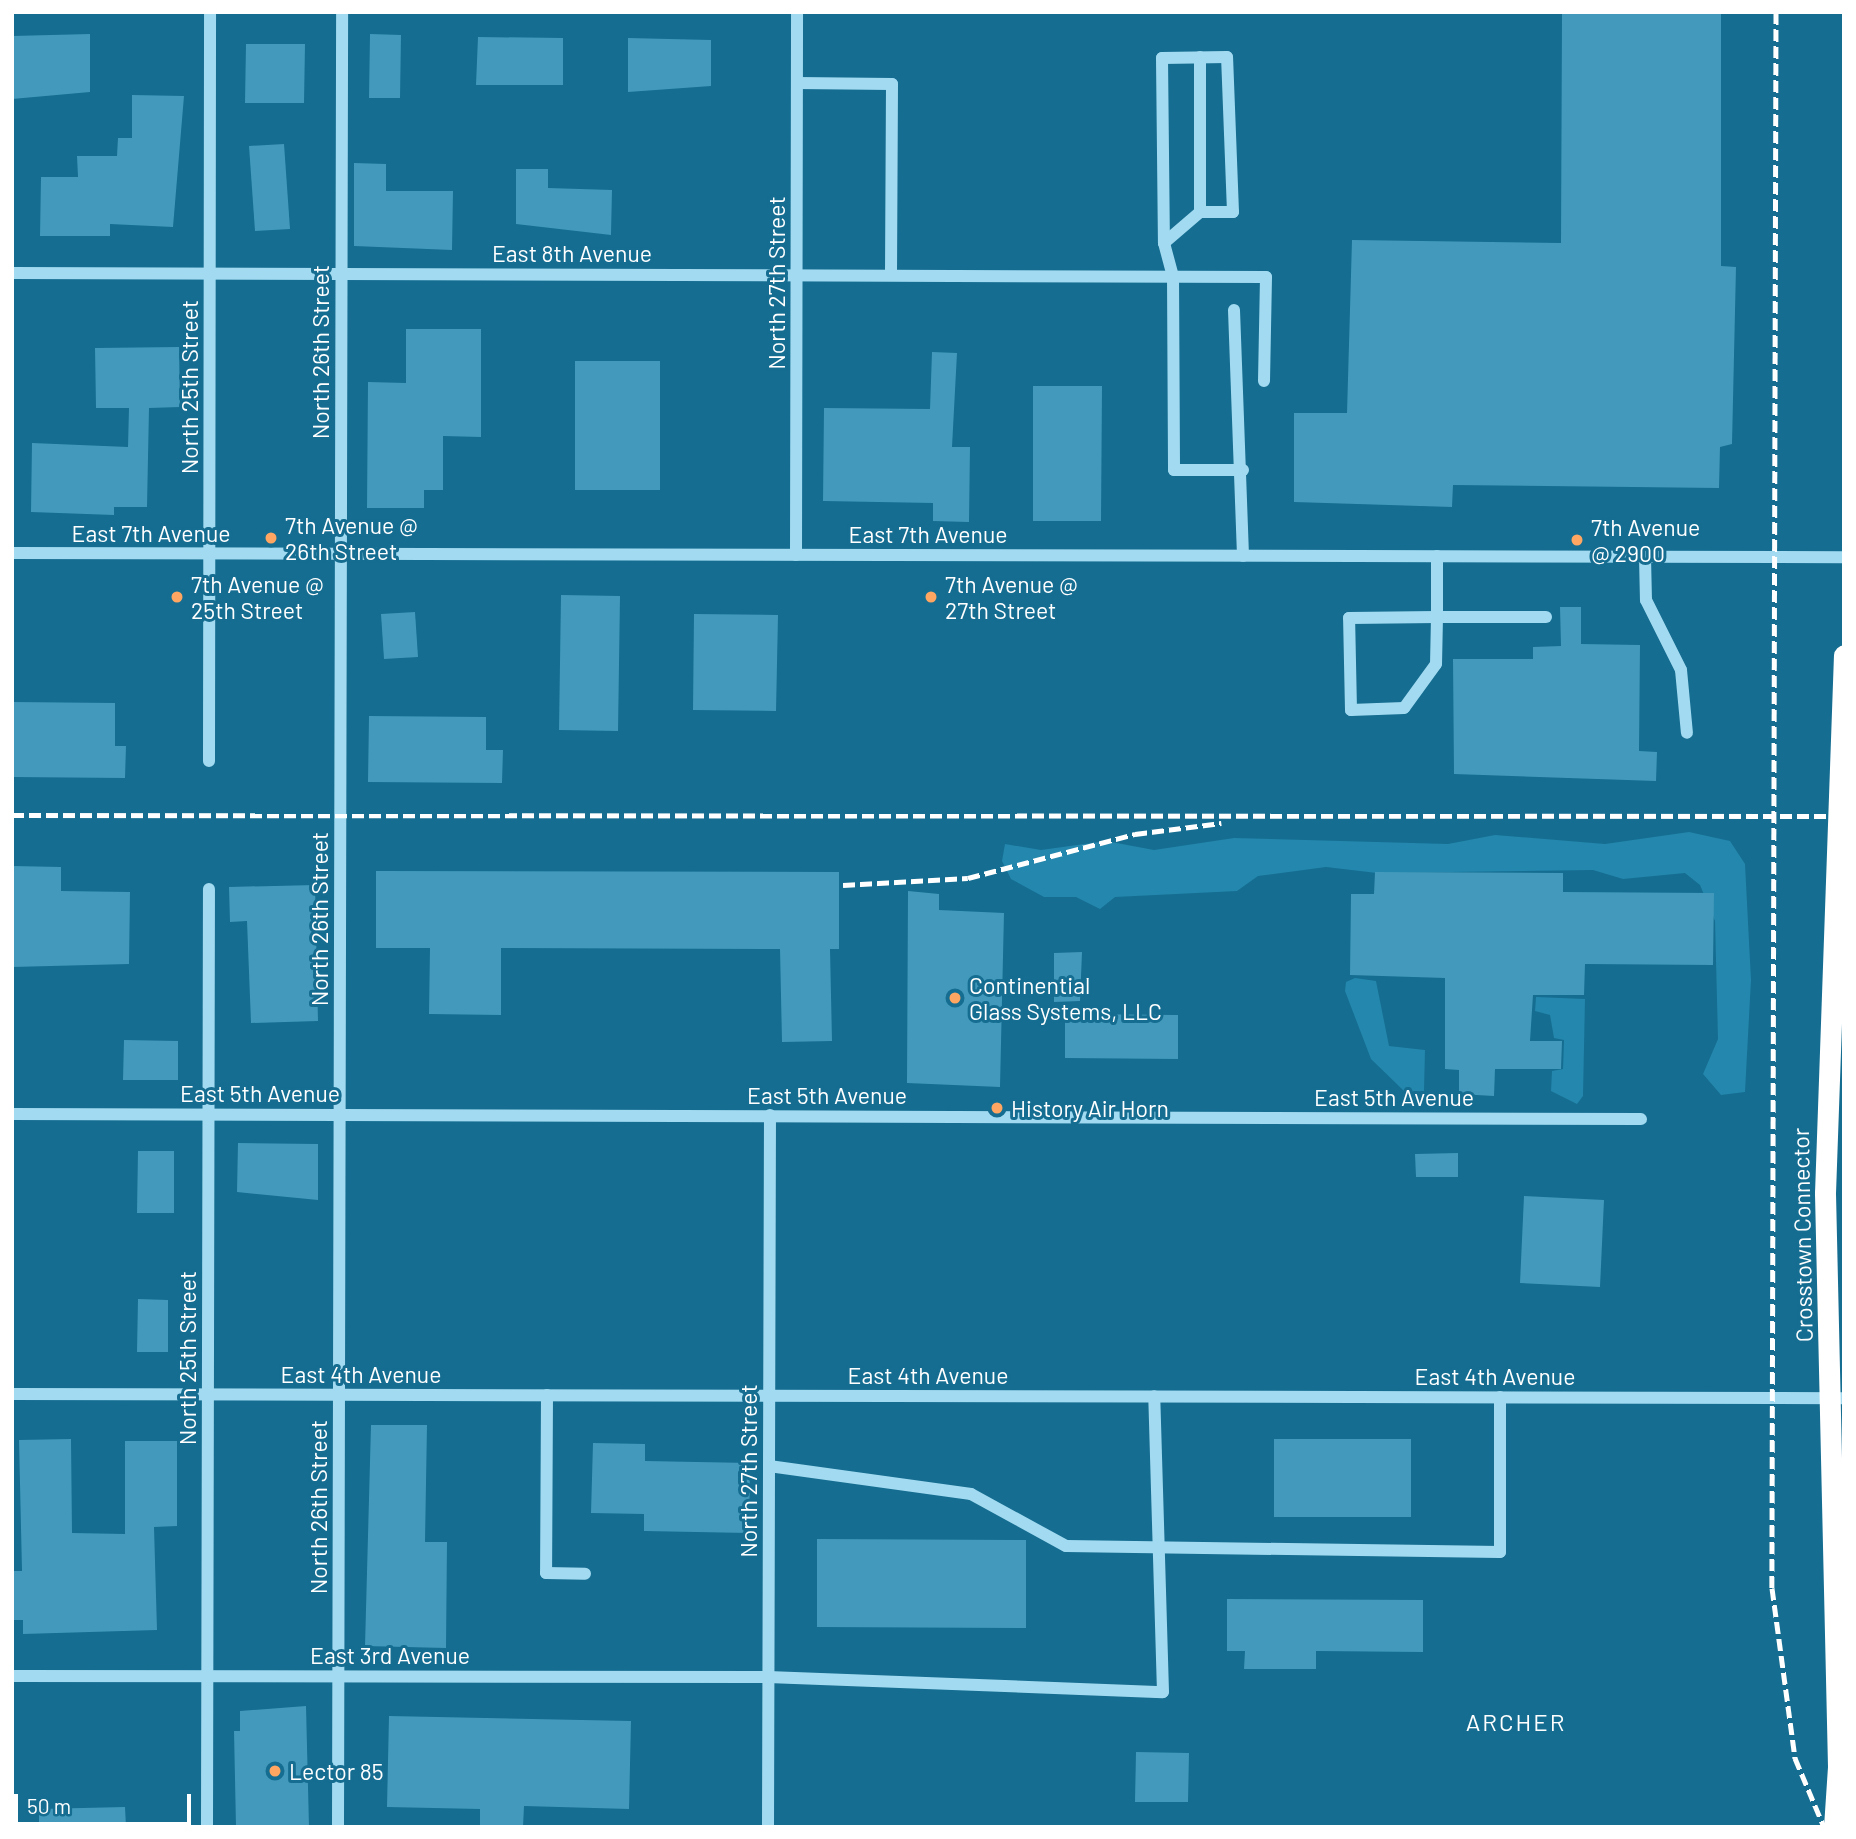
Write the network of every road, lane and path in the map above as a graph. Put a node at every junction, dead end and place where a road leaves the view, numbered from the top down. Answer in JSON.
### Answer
{"nodes":[{"id":1,"x":210,"y":12,"type":"edge"},
{"id":2,"x":342,"y":12,"type":"edge"},
{"id":3,"x":797,"y":12,"type":"edge"},
{"id":4,"x":1200,"y":57,"type":"junction"},
{"id":5,"x":797,"y":83,"type":"junction"},
{"id":6,"x":1200,"y":212,"type":"junction"},
{"id":7,"x":1164,"y":243,"type":"junction"},
{"id":8,"x":12,"y":273,"type":"edge"},
{"id":9,"x":210,"y":274,"type":"junction"},
{"id":10,"x":342,"y":274,"type":"junction"},
{"id":11,"x":797,"y":275,"type":"junction"},
{"id":12,"x":891,"y":275,"type":"junction"},
{"id":13,"x":1173,"y":276,"type":"junction"},
{"id":14,"x":1234,"y":310,"type":"dead end"},
{"id":15,"x":1264,"y":381,"type":"dead end"},
{"id":16,"x":1243,"y":470,"type":"junction"},
{"id":17,"x":12,"y":553,"type":"edge"},
{"id":18,"x":209,"y":554,"type":"junction"},
{"id":19,"x":341,"y":554,"type":"junction"},
{"id":20,"x":796,"y":555,"type":"junction"},
{"id":21,"x":1243,"y":556,"type":"junction"},
{"id":22,"x":1437,"y":556,"type":"junction"},
{"id":23,"x":1645,"y":557,"type":"junction"},
{"id":24,"x":1844,"y":557,"type":"edge"},
{"id":25,"x":1437,"y":617,"type":"junction"},
{"id":26,"x":1546,"y":617,"type":"dead end"},
{"id":27,"x":1844,"y":655,"type":"edge"},
{"id":28,"x":1687,"y":733,"type":"dead end"},
{"id":29,"x":209,"y":761,"type":"dead end"},
{"id":30,"x":209,"y":889,"type":"dead end"},
{"id":31,"x":12,"y":1114,"type":"edge"},
{"id":32,"x":208,"y":1114,"type":"junction"},
{"id":33,"x":340,"y":1115,"type":"junction"},
{"id":34,"x":770,"y":1115,"type":"junction"},
{"id":35,"x":1641,"y":1119,"type":"dead end"},
{"id":36,"x":12,"y":1394,"type":"edge"},
{"id":37,"x":208,"y":1394,"type":"junction"},
{"id":38,"x":339,"y":1395,"type":"junction"},
{"id":39,"x":547,"y":1395,"type":"junction"},
{"id":40,"x":769,"y":1395,"type":"junction"},
{"id":41,"x":1154,"y":1396,"type":"junction"},
{"id":42,"x":1500,"y":1397,"type":"junction"},
{"id":43,"x":1844,"y":1398,"type":"edge"},
{"id":44,"x":769,"y":1466,"type":"junction"},
{"id":45,"x":1158,"y":1550,"type":"junction"},
{"id":46,"x":585,"y":1574,"type":"dead end"},
{"id":47,"x":12,"y":1676,"type":"edge"},
{"id":48,"x":207,"y":1676,"type":"junction"},
{"id":49,"x":338,"y":1676,"type":"junction"},
{"id":50,"x":768,"y":1677,"type":"junction"},
{"id":51,"x":1838,"y":1766,"type":"junction"},
{"id":52,"x":1844,"y":1814,"type":"edge"},
{"id":53,"x":207,"y":1827,"type":"edge"},
{"id":54,"x":338,"y":1827,"type":"edge"},
{"id":55,"x":768,"y":1827,"type":"edge"},
{"id":56,"x":1834,"y":1827,"type":"edge"}],
"edges":[{"from":1,"to":9,"type":"street","name":"North 25th Street"},
{"from":2,"to":10,"type":"street","name":"North 26th Street"},
{"from":3,"to":5,"type":"street","name":"North 27th Street"},
{"from":4,"to":6,"type":"street"},
{"from":4,"to":6,"type":"street"},
{"from":4,"to":7,"type":"street"},
{"from":5,"to":11,"type":"street","name":"North 27th Street"},
{"from":5,"to":12,"type":"street"},
{"from":6,"to":7,"type":"street"},
{"from":7,"to":13,"type":"street"},
{"from":8,"to":9,"type":"street","name":"East 8th Avenue"},
{"from":9,"to":10,"type":"street","name":"East 8th Avenue"},
{"from":9,"to":18,"type":"street","name":"North 25th Street"},
{"from":10,"to":11,"type":"street","name":"East 8th Avenue"},
{"from":10,"to":19,"type":"street","name":"North 26th Street"},
{"from":11,"to":12,"type":"street","name":"East 8th Avenue"},
{"from":11,"to":20,"type":"street","name":"North 27th Street"},
{"from":12,"to":13,"type":"street","name":"East 8th Avenue"},
{"from":13,"to":15,"type":"street","name":"East 8th Avenue"},
{"from":13,"to":16,"type":"street"},
{"from":14,"to":16,"type":"street"},
{"from":16,"to":21,"type":"street"},
{"from":17,"to":18,"type":"street","name":"East 7th Avenue"},
{"from":18,"to":19,"type":"street","name":"East 7th Avenue"},
{"from":18,"to":29,"type":"street","name":"North 25th Street"},
{"from":19,"to":20,"type":"street","name":"East 7th Avenue"},
{"from":19,"to":33,"type":"street","name":"North 26th Street"},
{"from":20,"to":21,"type":"street","name":"East 7th Avenue"},
{"from":21,"to":22,"type":"street","name":"East 7th Avenue"},
{"from":22,"to":23,"type":"street","name":"East 7th Avenue"},
{"from":22,"to":25,"type":"street"},
{"from":23,"to":24,"type":"street","name":"East 7th Avenue"},
{"from":23,"to":28,"type":"street"},
{"from":25,"to":25,"type":"street"},
{"from":25,"to":26,"type":"street"},
{"from":27,"to":51,"type":"highway","name":"Crosstown Connector","bridge":true},
{"from":30,"to":32,"type":"street","name":"North 25th Street"},
{"from":31,"to":32,"type":"street","name":"East 5th Avenue"},
{"from":32,"to":33,"type":"street","name":"East 5th Avenue"},
{"from":32,"to":37,"type":"street","name":"North 25th Street"},
{"from":33,"to":34,"type":"street","name":"East 5th Avenue"},
{"from":33,"to":38,"type":"street","name":"North 26th Street"},
{"from":34,"to":35,"type":"street","name":"East 5th Avenue"},
{"from":34,"to":40,"type":"street","name":"North 27th Street"},
{"from":36,"to":37,"type":"street","name":"East 4th Avenue"},
{"from":37,"to":38,"type":"street","name":"East 4th Avenue"},
{"from":37,"to":48,"type":"street","name":"North 25th Street"},
{"from":38,"to":39,"type":"street","name":"East 4th Avenue"},
{"from":38,"to":49,"type":"street","name":"North 26th Street"},
{"from":39,"to":40,"type":"street","name":"East 4th Avenue"},
{"from":39,"to":46,"type":"street"},
{"from":40,"to":41,"type":"street","name":"East 4th Avenue"},
{"from":40,"to":44,"type":"street","name":"North 27th Street"},
{"from":41,"to":42,"type":"street","name":"East 4th Avenue"},
{"from":41,"to":45,"type":"street"},
{"from":42,"to":43,"type":"street","name":"East 4th Avenue"},
{"from":42,"to":45,"type":"street"},
{"from":44,"to":45,"type":"street"},
{"from":44,"to":50,"type":"street","name":"North 27th Street"},
{"from":45,"to":50,"type":"street","name":"East 3rd Avenue"},
{"from":47,"to":48,"type":"street","name":"East 3rd Avenue"},
{"from":48,"to":49,"type":"street","name":"East 3rd Avenue"},
{"from":48,"to":53,"type":"street","name":"North 25th Street"},
{"from":49,"to":50,"type":"street","name":"East 3rd Avenue"},
{"from":49,"to":54,"type":"street","name":"North 26th Street"},
{"from":50,"to":55,"type":"street","name":"North 27th Street"},
{"from":51,"to":52,"type":"highway","name":"Crosstown Connector"},
{"from":51,"to":56,"type":"highway"}]}
